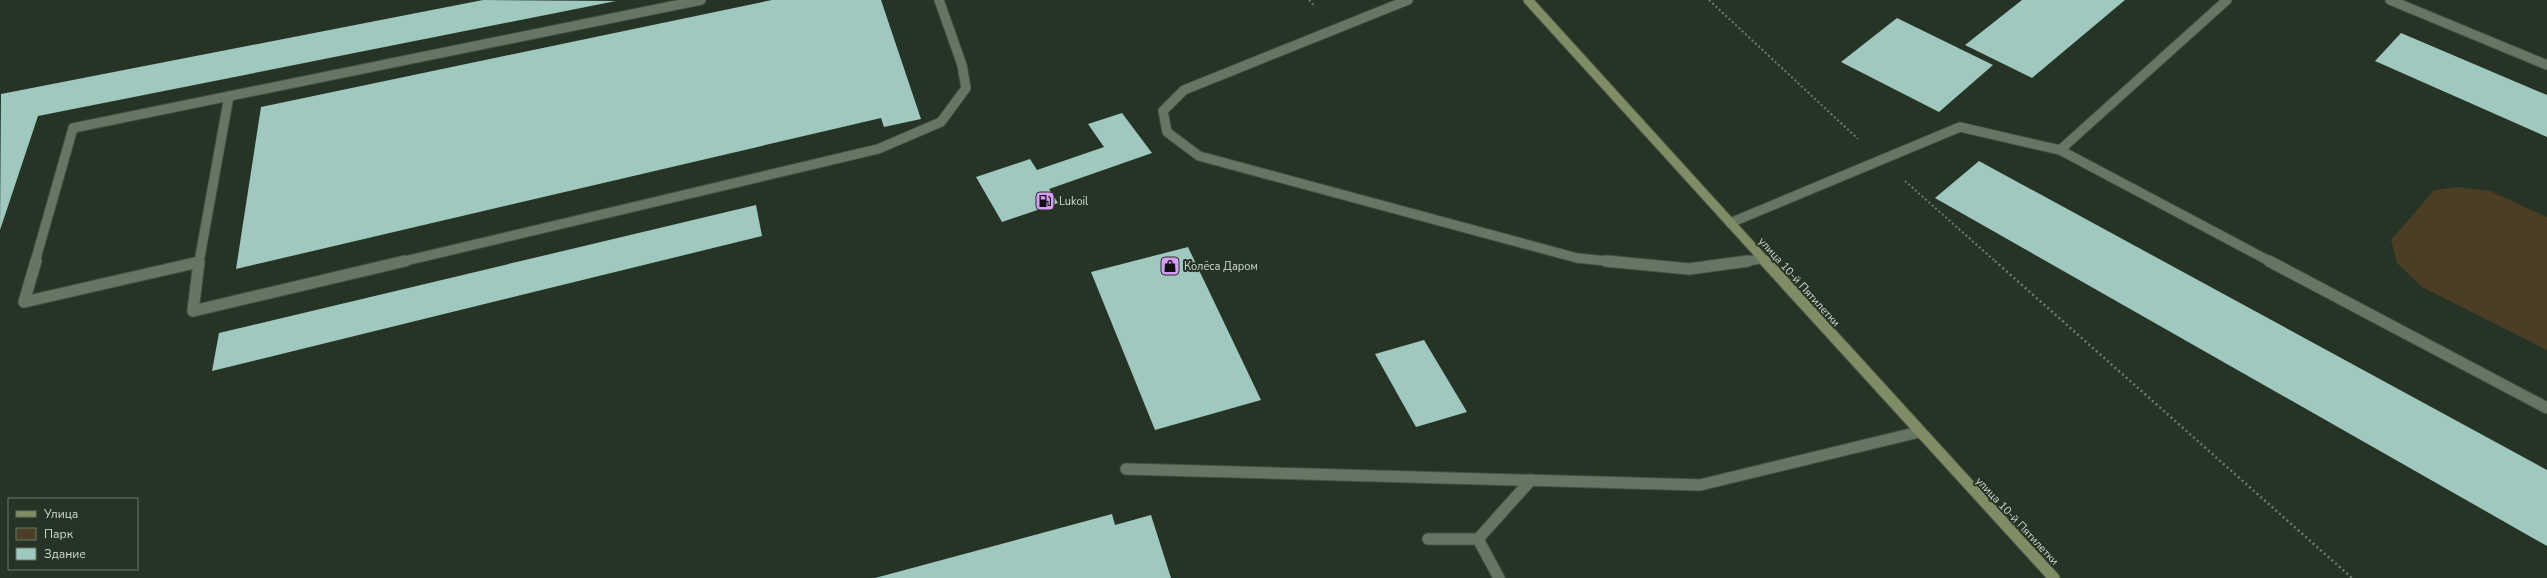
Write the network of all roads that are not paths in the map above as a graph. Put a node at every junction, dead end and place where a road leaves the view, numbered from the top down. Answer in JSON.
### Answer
{"nodes":[{"id":1,"x":701,"y":0,"type":"edge"},
{"id":2,"x":939,"y":0,"type":"edge"},
{"id":3,"x":1408,"y":0,"type":"edge"},
{"id":4,"x":1528,"y":0,"type":"edge"},
{"id":5,"x":2227,"y":0,"type":"edge"},
{"id":6,"x":2390,"y":0,"type":"edge"},
{"id":7,"x":2547,"y":66,"type":"edge"},
{"id":8,"x":229,"y":96,"type":"junction"},
{"id":9,"x":2060,"y":150,"type":"junction"},
{"id":10,"x":1730,"y":223,"type":"junction"},
{"id":11,"x":1761,"y":259,"type":"junction"},
{"id":12,"x":199,"y":262,"type":"junction"},
{"id":13,"x":2547,"y":408,"type":"edge"},
{"id":14,"x":1919,"y":432,"type":"junction"},
{"id":15,"x":1126,"y":469,"type":"dead end"},
{"id":16,"x":1531,"y":480,"type":"junction"},
{"id":17,"x":1428,"y":539,"type":"dead end"},
{"id":18,"x":1478,"y":539,"type":"junction"},
{"id":19,"x":1499,"y":578,"type":"edge"},
{"id":20,"x":2054,"y":578,"type":"edge"}],
"edges":[{"from":1,"to":8,"type":"lane"},
{"from":2,"to":12,"type":"lane"},
{"from":3,"to":11,"type":"lane"},
{"from":4,"to":10,"type":"main road","name":"улица 10-й Пятилетки"},
{"from":5,"to":9,"type":"lane"},
{"from":6,"to":7,"type":"lane"},
{"from":8,"to":12,"type":"lane"},
{"from":8,"to":12,"type":"lane"},
{"from":9,"to":10,"type":"lane"},
{"from":9,"to":13,"type":"lane"},
{"from":10,"to":11,"type":"main road","name":"улица 10-й Пятилетки"},
{"from":11,"to":14,"type":"main road","name":"улица 10-й Пятилетки"},
{"from":14,"to":16,"type":"lane"},
{"from":14,"to":20,"type":"main road","name":"улица 10-й Пятилетки"},
{"from":15,"to":16,"type":"lane"},
{"from":16,"to":18,"type":"lane"},
{"from":17,"to":18,"type":"lane"},
{"from":18,"to":19,"type":"lane"}]}
